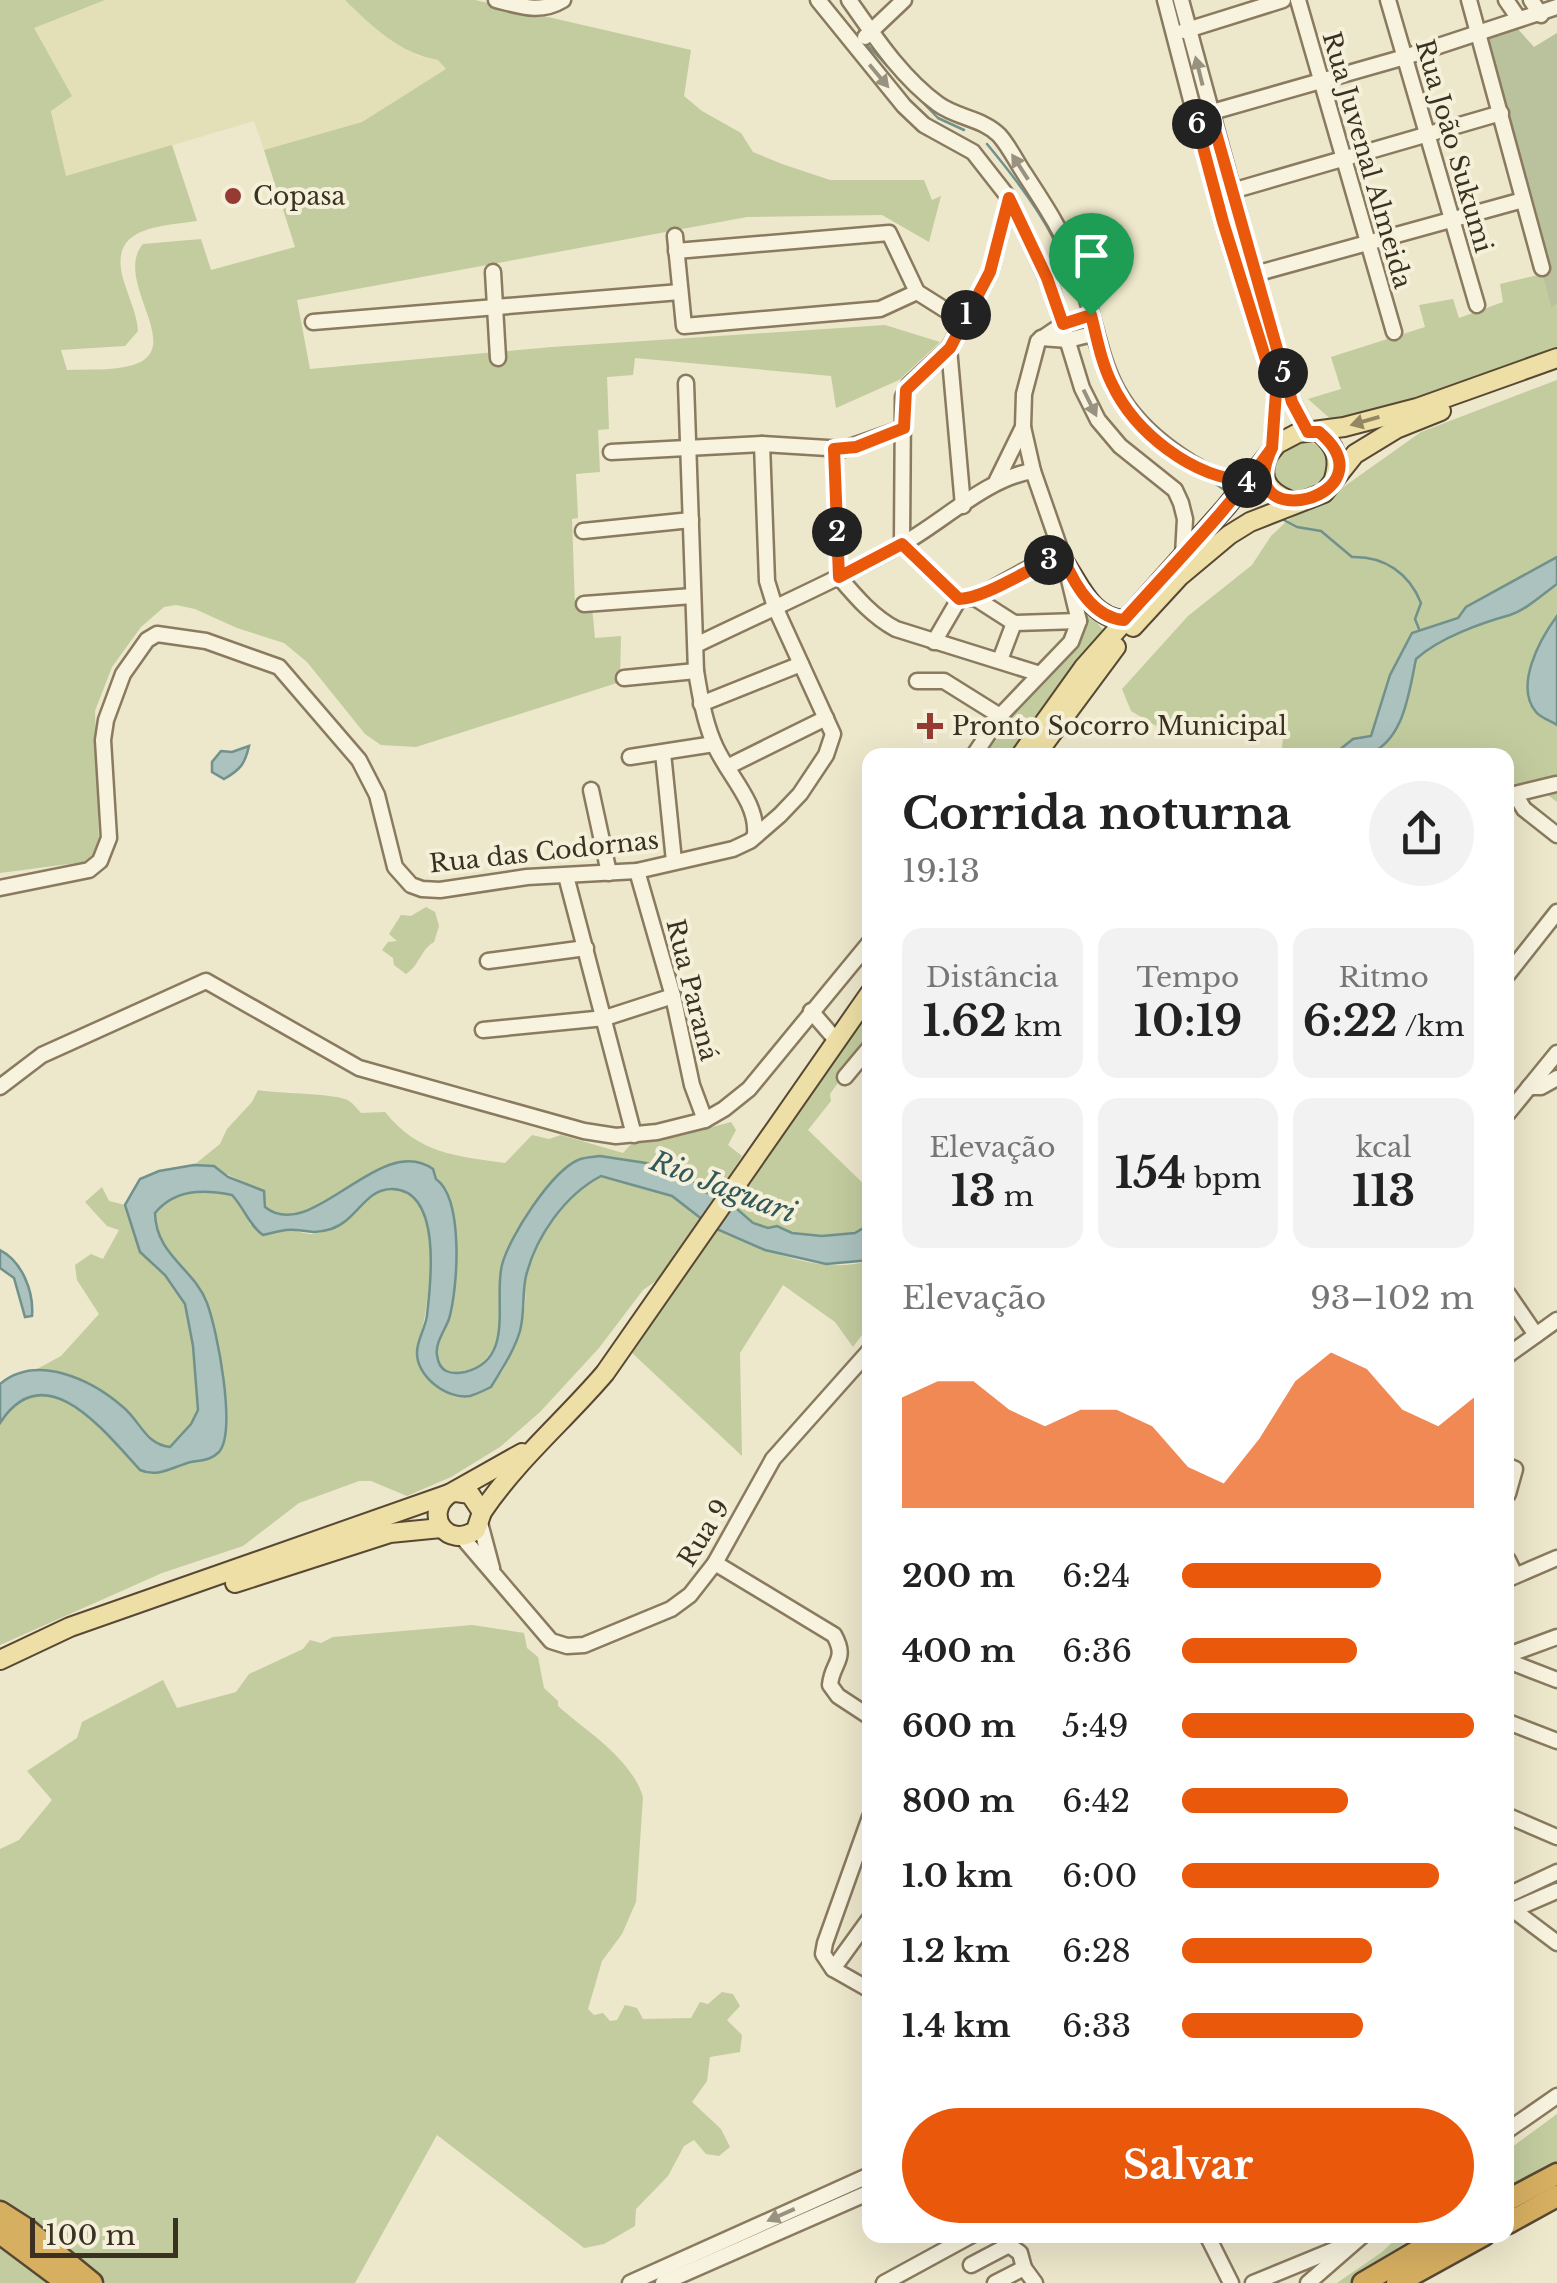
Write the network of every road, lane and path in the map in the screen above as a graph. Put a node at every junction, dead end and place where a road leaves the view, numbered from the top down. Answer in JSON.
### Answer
{"nodes":[{"id":1,"x":496,"y":0,"type":"edge"},
{"id":2,"x":563,"y":0,"type":"edge"},
{"id":3,"x":818,"y":0,"type":"edge"},
{"id":4,"x":849,"y":0,"type":"edge"},
{"id":5,"x":904,"y":0,"type":"edge"},
{"id":6,"x":1166,"y":0,"type":"edge"},
{"id":7,"x":1180,"y":0,"type":"edge"},
{"id":8,"x":1283,"y":0,"type":"edge"},
{"id":9,"x":1298,"y":0,"type":"edge"},
{"id":10,"x":1388,"y":0,"type":"edge"},
{"id":11,"x":1468,"y":0,"type":"edge"},
{"id":12,"x":1506,"y":0,"type":"edge"},
{"id":13,"x":1531,"y":0,"type":"edge"},
{"id":14,"x":1557,"y":8,"type":"edge"},
{"id":15,"x":1531,"y":17,"type":"junction"},
{"id":16,"x":870,"y":30,"type":"junction"},
{"id":17,"x":1181,"y":32,"type":"junction"},
{"id":18,"x":1480,"y":33,"type":"junction"},
{"id":19,"x":857,"y":50,"type":"junction"},
{"id":20,"x":1405,"y":57,"type":"junction"},
{"id":21,"x":1321,"y":79,"type":"junction"},
{"id":22,"x":1502,"y":113,"type":"junction"},
{"id":23,"x":1202,"y":114,"type":"junction"},
{"id":24,"x":1428,"y":137,"type":"junction"},
{"id":25,"x":1344,"y":161,"type":"junction"},
{"id":26,"x":1232,"y":191,"type":"junction"},
{"id":27,"x":1009,"y":198,"type":"junction"},
{"id":28,"x":1523,"y":200,"type":"junction"},
{"id":29,"x":1240,"y":220,"type":"junction"},
{"id":30,"x":1452,"y":220,"type":"junction"},
{"id":31,"x":1223,"y":222,"type":"junction"},
{"id":32,"x":1367,"y":244,"type":"junction"},
{"id":33,"x":1542,"y":268,"type":"dead end"},
{"id":34,"x":493,"y":272,"type":"dead end"},
{"id":35,"x":1255,"y":274,"type":"junction"},
{"id":36,"x":680,"y":292,"type":"junction"},
{"id":37,"x":917,"y":292,"type":"junction"},
{"id":38,"x":1478,"y":305,"type":"dead end"},
{"id":39,"x":495,"y":308,"type":"junction"},
{"id":40,"x":1091,"y":315,"type":"junction"},
{"id":41,"x":963,"y":321,"type":"junction"},
{"id":42,"x":314,"y":322,"type":"dead end"},
{"id":43,"x":1051,"y":331,"type":"junction"},
{"id":44,"x":1394,"y":332,"type":"dead end"},
{"id":45,"x":1096,"y":333,"type":"junction"},
{"id":46,"x":1068,"y":340,"type":"junction"},
{"id":47,"x":1267,"y":344,"type":"junction"},
{"id":48,"x":950,"y":348,"type":"junction"},
{"id":49,"x":498,"y":358,"type":"dead end"},
{"id":50,"x":1557,"y":358,"type":"edge"},
{"id":51,"x":1557,"y":368,"type":"edge"},
{"id":52,"x":686,"y":383,"type":"dead end"},
{"id":53,"x":1023,"y":427,"type":"junction"},
{"id":54,"x":904,"y":428,"type":"junction"},
{"id":55,"x":1314,"y":432,"type":"junction"},
{"id":56,"x":762,"y":444,"type":"junction"},
{"id":57,"x":687,"y":446,"type":"junction"},
{"id":58,"x":1272,"y":448,"type":"junction"},
{"id":59,"x":834,"y":449,"type":"junction"},
{"id":60,"x":611,"y":452,"type":"dead end"},
{"id":61,"x":1033,"y":471,"type":"junction"},
{"id":62,"x":997,"y":480,"type":"junction"},
{"id":63,"x":1248,"y":481,"type":"junction"},
{"id":64,"x":1333,"y":482,"type":"junction"},
{"id":65,"x":1297,"y":504,"type":"junction"},
{"id":66,"x":963,"y":506,"type":"junction"},
{"id":67,"x":691,"y":520,"type":"junction"},
{"id":68,"x":584,"y":531,"type":"dead end"},
{"id":69,"x":902,"y":544,"type":"junction"},
{"id":70,"x":1184,"y":554,"type":"junction"},
{"id":71,"x":1064,"y":559,"type":"junction"},
{"id":72,"x":839,"y":577,"type":"junction"},
{"id":73,"x":693,"y":596,"type":"junction"},
{"id":74,"x":967,"y":599,"type":"junction"},
{"id":75,"x":584,"y":604,"type":"dead end"},
{"id":76,"x":775,"y":607,"type":"junction"},
{"id":77,"x":1124,"y":620,"type":"junction"},
{"id":78,"x":1078,"y":621,"type":"junction"},
{"id":79,"x":1014,"y":623,"type":"junction"},
{"id":80,"x":934,"y":642,"type":"junction"},
{"id":81,"x":696,"y":645,"type":"junction"},
{"id":82,"x":1000,"y":660,"type":"junction"},
{"id":83,"x":801,"y":664,"type":"junction"},
{"id":84,"x":696,"y":672,"type":"junction"},
{"id":85,"x":1040,"y":674,"type":"junction"},
{"id":86,"x":624,"y":678,"type":"dead end"},
{"id":87,"x":917,"y":680,"type":"dead end"},
{"id":88,"x":701,"y":704,"type":"junction"},
{"id":89,"x":1000,"y":716,"type":"junction"},
{"id":90,"x":826,"y":718,"type":"junction"},
{"id":91,"x":714,"y":744,"type":"junction"},
{"id":92,"x":979,"y":748,"type":"edge"},
{"id":93,"x":1027,"y":748,"type":"edge"},
{"id":94,"x":1041,"y":748,"type":"edge"},
{"id":95,"x":663,"y":753,"type":"junction"},
{"id":96,"x":630,"y":757,"type":"dead end"},
{"id":97,"x":727,"y":767,"type":"junction"},
{"id":98,"x":1556,"y":784,"type":"edge"},
{"id":99,"x":591,"y":790,"type":"dead end"},
{"id":100,"x":1514,"y":796,"type":"edge"},
{"id":101,"x":1514,"y":799,"type":"edge"},
{"id":102,"x":756,"y":834,"type":"junction"},
{"id":103,"x":1557,"y":835,"type":"edge"},
{"id":104,"x":674,"y":861,"type":"junction"},
{"id":105,"x":637,"y":870,"type":"junction"},
{"id":106,"x":610,"y":873,"type":"junction"},
{"id":107,"x":566,"y":876,"type":"junction"},
{"id":108,"x":0,"y":888,"type":"edge"},
{"id":109,"x":1557,"y":912,"type":"edge"},
{"id":110,"x":586,"y":948,"type":"junction"},
{"id":111,"x":862,"y":951,"type":"edge"},
{"id":112,"x":488,"y":961,"type":"dead end"},
{"id":113,"x":1514,"y":966,"type":"edge"},
{"id":114,"x":673,"y":996,"type":"junction"},
{"id":115,"x":862,"y":996,"type":"edge"},
{"id":116,"x":862,"y":1002,"type":"edge"},
{"id":117,"x":857,"y":1008,"type":"junction"},
{"id":118,"x":811,"y":1012,"type":"junction"},
{"id":119,"x":605,"y":1018,"type":"junction"},
{"id":120,"x":483,"y":1030,"type":"dead end"},
{"id":121,"x":836,"y":1040,"type":"junction"},
{"id":122,"x":1557,"y":1053,"type":"edge"},
{"id":123,"x":862,"y":1057,"type":"edge"},
{"id":124,"x":845,"y":1078,"type":"dead end"},
{"id":125,"x":1557,"y":1078,"type":"edge"},
{"id":126,"x":0,"y":1086,"type":"edge"},
{"id":127,"x":1529,"y":1087,"type":"junction"},
{"id":128,"x":1514,"y":1106,"type":"edge"},
{"id":129,"x":704,"y":1120,"type":"junction"},
{"id":130,"x":634,"y":1135,"type":"junction"},
{"id":131,"x":1514,"y":1303,"type":"edge"},
{"id":132,"x":1557,"y":1320,"type":"edge"},
{"id":133,"x":1536,"y":1335,"type":"junction"},
{"id":134,"x":1514,"y":1350,"type":"edge"},
{"id":135,"x":862,"y":1359,"type":"edge"},
{"id":136,"x":533,"y":1447,"type":"junction"},
{"id":137,"x":452,"y":1493,"type":"junction"},
{"id":138,"x":481,"y":1517,"type":"junction"},
{"id":139,"x":441,"y":1528,"type":"junction"},
{"id":140,"x":462,"y":1537,"type":"junction"},
{"id":141,"x":1557,"y":1558,"type":"edge"},
{"id":142,"x":715,"y":1562,"type":"junction"},
{"id":143,"x":492,"y":1568,"type":"junction"},
{"id":144,"x":1514,"y":1576,"type":"edge"},
{"id":145,"x":1557,"y":1636,"type":"edge"},
{"id":146,"x":1514,"y":1655,"type":"edge"},
{"id":147,"x":0,"y":1660,"type":"edge"},
{"id":148,"x":1514,"y":1661,"type":"edge"},
{"id":149,"x":0,"y":1669,"type":"edge"},
{"id":150,"x":1557,"y":1680,"type":"edge"},
{"id":151,"x":862,"y":1711,"type":"edge"},
{"id":152,"x":1514,"y":1724,"type":"edge"},
{"id":153,"x":1557,"y":1741,"type":"edge"},
{"id":154,"x":1514,"y":1819,"type":"edge"},
{"id":155,"x":1557,"y":1837,"type":"edge"},
{"id":156,"x":862,"y":1840,"type":"edge"},
{"id":157,"x":1557,"y":1872,"type":"edge"},
{"id":158,"x":1557,"y":1891,"type":"edge"},
{"id":159,"x":1514,"y":1892,"type":"edge"},
{"id":160,"x":1514,"y":1908,"type":"edge"},
{"id":161,"x":1514,"y":1913,"type":"edge"},
{"id":162,"x":862,"y":1929,"type":"edge"},
{"id":163,"x":1557,"y":1943,"type":"edge"},
{"id":164,"x":834,"y":1968,"type":"junction"},
{"id":165,"x":862,"y":1985,"type":"edge"},
{"id":166,"x":1557,"y":2096,"type":"edge"},
{"id":167,"x":1514,"y":2126,"type":"edge"},
{"id":168,"x":1557,"y":2174,"type":"edge"},
{"id":169,"x":862,"y":2179,"type":"edge"},
{"id":170,"x":862,"y":2196,"type":"edge"},
{"id":171,"x":1557,"y":2196,"type":"edge"},
{"id":172,"x":1514,"y":2197,"type":"edge"},
{"id":173,"x":0,"y":2212,"type":"edge"},
{"id":174,"x":1514,"y":2219,"type":"edge"},
{"id":175,"x":0,"y":2233,"type":"edge"},
{"id":176,"x":957,"y":2243,"type":"edge"},
{"id":177,"x":1211,"y":2243,"type":"edge"},
{"id":178,"x":1348,"y":2243,"type":"edge"},
{"id":179,"x":1352,"y":2243,"type":"edge"},
{"id":180,"x":1431,"y":2243,"type":"edge"},
{"id":181,"x":1470,"y":2243,"type":"edge"},
{"id":182,"x":971,"y":2265,"type":"dead end"},
{"id":183,"x":1024,"y":2268,"type":"junction"},
{"id":184,"x":1282,"y":2278,"type":"edge"},
{"id":185,"x":67,"y":2283,"type":"edge"},
{"id":186,"x":92,"y":2283,"type":"edge"},
{"id":187,"x":630,"y":2283,"type":"edge"},
{"id":188,"x":663,"y":2283,"type":"edge"},
{"id":189,"x":884,"y":2283,"type":"edge"},
{"id":190,"x":994,"y":2283,"type":"edge"},
{"id":191,"x":1036,"y":2283,"type":"edge"},
{"id":192,"x":1232,"y":2283,"type":"edge"},
{"id":193,"x":1254,"y":2283,"type":"edge"},
{"id":194,"x":1308,"y":2283,"type":"edge"},
{"id":195,"x":1363,"y":2283,"type":"edge"},
{"id":196,"x":1397,"y":2283,"type":"edge"}],
"edges":[{"from":1,"to":2,"type":"street"},
{"from":3,"to":19,"type":"street"},
{"from":4,"to":16,"type":"street"},
{"from":5,"to":16,"type":"street"},
{"from":6,"to":17,"type":"street"},
{"from":7,"to":17,"type":"street"},
{"from":8,"to":17,"type":"street"},
{"from":9,"to":21,"type":"street","name":"Rua Juvenal Almeida"},
{"from":10,"to":20,"type":"street","name":"Rua João Sukumi"},
{"from":11,"to":18,"type":"street"},
{"from":12,"to":15,"type":"street"},
{"from":13,"to":15,"type":"street"},
{"from":14,"to":15,"type":"street"},
{"from":15,"to":18,"type":"street"},
{"from":16,"to":19,"type":"street"},
{"from":40,"to":16,"type":"street","one_way":true},
{"from":17,"to":23,"type":"street"},
{"from":18,"to":20,"type":"street"},
{"from":18,"to":22,"type":"street"},
{"from":19,"to":27,"type":"street","one_way":true},
{"from":20,"to":21,"type":"street"},
{"from":20,"to":24,"type":"street","name":"Rua João Sukumi"},
{"from":21,"to":23,"type":"street"},
{"from":21,"to":25,"type":"street","name":"Rua Juvenal Almeida"},
{"from":22,"to":24,"type":"street"},
{"from":22,"to":28,"type":"street"},
{"from":23,"to":26,"type":"street"},
{"from":23,"to":31,"type":"street"},
{"from":24,"to":25,"type":"street"},
{"from":24,"to":30,"type":"street","name":"Rua João Sukumi"},
{"from":25,"to":26,"type":"street"},
{"from":25,"to":32,"type":"street","name":"Rua Juvenal Almeida"},
{"from":26,"to":29,"type":"street"},
{"from":27,"to":41,"type":"street"},
{"from":27,"to":43,"type":"street"},
{"from":28,"to":30,"type":"street"},
{"from":28,"to":33,"type":"street"},
{"from":29,"to":31,"type":"street"},
{"from":29,"to":35,"type":"street"},
{"from":30,"to":32,"type":"street"},
{"from":30,"to":38,"type":"street","name":"Rua João Sukumi"},
{"from":31,"to":47,"type":"street"},
{"from":32,"to":35,"type":"street"},
{"from":32,"to":44,"type":"street","name":"Rua Juvenal Almeida"},
{"from":34,"to":39,"type":"street"},
{"from":35,"to":47,"type":"street"},
{"from":36,"to":37,"type":"street"},
{"from":36,"to":37,"type":"street"},
{"from":36,"to":39,"type":"street"},
{"from":37,"to":41,"type":"street"},
{"from":39,"to":42,"type":"street"},
{"from":39,"to":49,"type":"street"},
{"from":40,"to":43,"type":"street"},
{"from":40,"to":45,"type":"street"},
{"from":41,"to":48,"type":"street"},
{"from":43,"to":46,"type":"street"},
{"from":43,"to":46,"type":"street"},
{"from":43,"to":53,"type":"street"},
{"from":45,"to":46,"type":"street"},
{"from":45,"to":63,"type":"street"},
{"from":46,"to":70,"type":"street","one_way":true},
{"from":47,"to":55,"type":"street"},
{"from":47,"to":58,"type":"street"},
{"from":48,"to":54,"type":"street"},
{"from":48,"to":66,"type":"street"},
{"from":50,"to":55,"type":"main road","one_way":true},
{"from":51,"to":64,"type":"main road"},
{"from":52,"to":57,"type":"street"},
{"from":53,"to":61,"type":"street"},
{"from":53,"to":62,"type":"street"},
{"from":54,"to":59,"type":"street"},
{"from":54,"to":69,"type":"street"},
{"from":55,"to":58,"type":"main road"},
{"from":55,"to":64,"type":"main road"},
{"from":56,"to":57,"type":"street"},
{"from":56,"to":59,"type":"street"},
{"from":56,"to":76,"type":"street"},
{"from":57,"to":60,"type":"street"},
{"from":57,"to":67,"type":"street"},
{"from":58,"to":63,"type":"main road"},
{"from":58,"to":65,"type":"main road"},
{"from":59,"to":72,"type":"street"},
{"from":61,"to":62,"type":"street"},
{"from":61,"to":71,"type":"street"},
{"from":62,"to":66,"type":"street"},
{"from":63,"to":70,"type":"main road"},
{"from":64,"to":65,"type":"main road"},
{"from":65,"to":94,"type":"main road"},
{"from":66,"to":69,"type":"street"},
{"from":67,"to":68,"type":"street"},
{"from":67,"to":73,"type":"street"},
{"from":69,"to":72,"type":"street"},
{"from":69,"to":74,"type":"street"},
{"from":70,"to":77,"type":"main road"},
{"from":71,"to":74,"type":"street"},
{"from":71,"to":77,"type":"main road"},
{"from":71,"to":78,"type":"street"},
{"from":72,"to":76,"type":"street"},
{"from":72,"to":80,"type":"street"},
{"from":73,"to":75,"type":"street"},
{"from":73,"to":81,"type":"street"},
{"from":74,"to":79,"type":"street"},
{"from":74,"to":80,"type":"street"},
{"from":76,"to":81,"type":"street"},
{"from":76,"to":83,"type":"street"},
{"from":77,"to":93,"type":"main road"},
{"from":78,"to":79,"type":"street"},
{"from":78,"to":85,"type":"street"},
{"from":79,"to":82,"type":"street"},
{"from":80,"to":82,"type":"street"},
{"from":81,"to":84,"type":"street"},
{"from":82,"to":85,"type":"street"},
{"from":83,"to":88,"type":"street"},
{"from":83,"to":90,"type":"street"},
{"from":84,"to":86,"type":"street"},
{"from":84,"to":88,"type":"street"},
{"from":85,"to":89,"type":"street"},
{"from":87,"to":89,"type":"street"},
{"from":88,"to":91,"type":"street"},
{"from":89,"to":92,"type":"street"},
{"from":90,"to":97,"type":"street"},
{"from":90,"to":102,"type":"street"},
{"from":91,"to":95,"type":"street"},
{"from":91,"to":97,"type":"street"},
{"from":95,"to":96,"type":"street"},
{"from":95,"to":104,"type":"street"},
{"from":97,"to":102,"type":"street"},
{"from":98,"to":100,"type":"street"},
{"from":99,"to":106,"type":"street"},
{"from":101,"to":103,"type":"street"},
{"from":102,"to":104,"type":"street","name":"Rua das Codornas"},
{"from":104,"to":105,"type":"street","name":"Rua das Codornas"},
{"from":105,"to":106,"type":"street","name":"Rua das Codornas"},
{"from":105,"to":114,"type":"street","name":"Rua Paraná"},
{"from":106,"to":107,"type":"street","name":"Rua das Codornas"},
{"from":107,"to":108,"type":"street","name":"Rua das Codornas"},
{"from":107,"to":110,"type":"street"},
{"from":109,"to":113,"type":"street"},
{"from":110,"to":112,"type":"street"},
{"from":110,"to":119,"type":"street"},
{"from":111,"to":118,"type":"street"},
{"from":114,"to":119,"type":"street"},
{"from":114,"to":129,"type":"street","name":"Rua Paraná"},
{"from":115,"to":117,"type":"main road"},
{"from":116,"to":117,"type":"main road"},
{"from":117,"to":121,"type":"main road"},
{"from":118,"to":121,"type":"street"},
{"from":118,"to":129,"type":"street"},
{"from":119,"to":120,"type":"street"},
{"from":119,"to":130,"type":"street"},
{"from":121,"to":136,"type":"main road"},
{"from":122,"to":127,"type":"street"},
{"from":123,"to":124,"type":"street"},
{"from":125,"to":127,"type":"street"},
{"from":126,"to":130,"type":"street"},
{"from":127,"to":128,"type":"street"},
{"from":129,"to":130,"type":"street"},
{"from":131,"to":133,"type":"street"},
{"from":132,"to":133,"type":"street"},
{"from":133,"to":134,"type":"street"},
{"from":135,"to":142,"type":"street","name":"Rua 9"},
{"from":136,"to":137,"type":"main road"},
{"from":136,"to":138,"type":"main road"},
{"from":137,"to":138,"type":"main road"},
{"from":137,"to":139,"type":"main road"},
{"from":137,"to":147,"type":"main road"},
{"from":138,"to":140,"type":"main road"},
{"from":138,"to":143,"type":"street","name":"Rua 9"},
{"from":139,"to":140,"type":"main road"},
{"from":139,"to":149,"type":"main road"},
{"from":140,"to":143,"type":"street","name":"Rua 9"},
{"from":141,"to":144,"type":"street"},
{"from":142,"to":143,"type":"street","name":"Rua 9"},
{"from":142,"to":151,"type":"street"},
{"from":145,"to":146,"type":"street"},
{"from":148,"to":150,"type":"street"},
{"from":152,"to":153,"type":"street"},
{"from":154,"to":155,"type":"street"},
{"from":156,"to":164,"type":"street"},
{"from":157,"to":159,"type":"street"},
{"from":158,"to":160,"type":"street"},
{"from":161,"to":163,"type":"street"},
{"from":162,"to":164,"type":"street"},
{"from":164,"to":165,"type":"street"},
{"from":166,"to":167,"type":"street"},
{"from":168,"to":172,"type":"highway"},
{"from":169,"to":187,"type":"street","one_way":true},
{"from":170,"to":188,"type":"street"},
{"from":171,"to":174,"type":"highway"},
{"from":173,"to":186,"type":"highway"},
{"from":175,"to":185,"type":"highway"},
{"from":176,"to":189,"type":"street"},
{"from":177,"to":192,"type":"street"},
{"from":178,"to":184,"type":"street"},
{"from":179,"to":194,"type":"street"},
{"from":180,"to":195,"type":"highway"},
{"from":181,"to":196,"type":"highway"},
{"from":182,"to":183,"type":"street"},
{"from":183,"to":190,"type":"street"},
{"from":183,"to":191,"type":"street"},
{"from":184,"to":193,"type":"street"}]}
